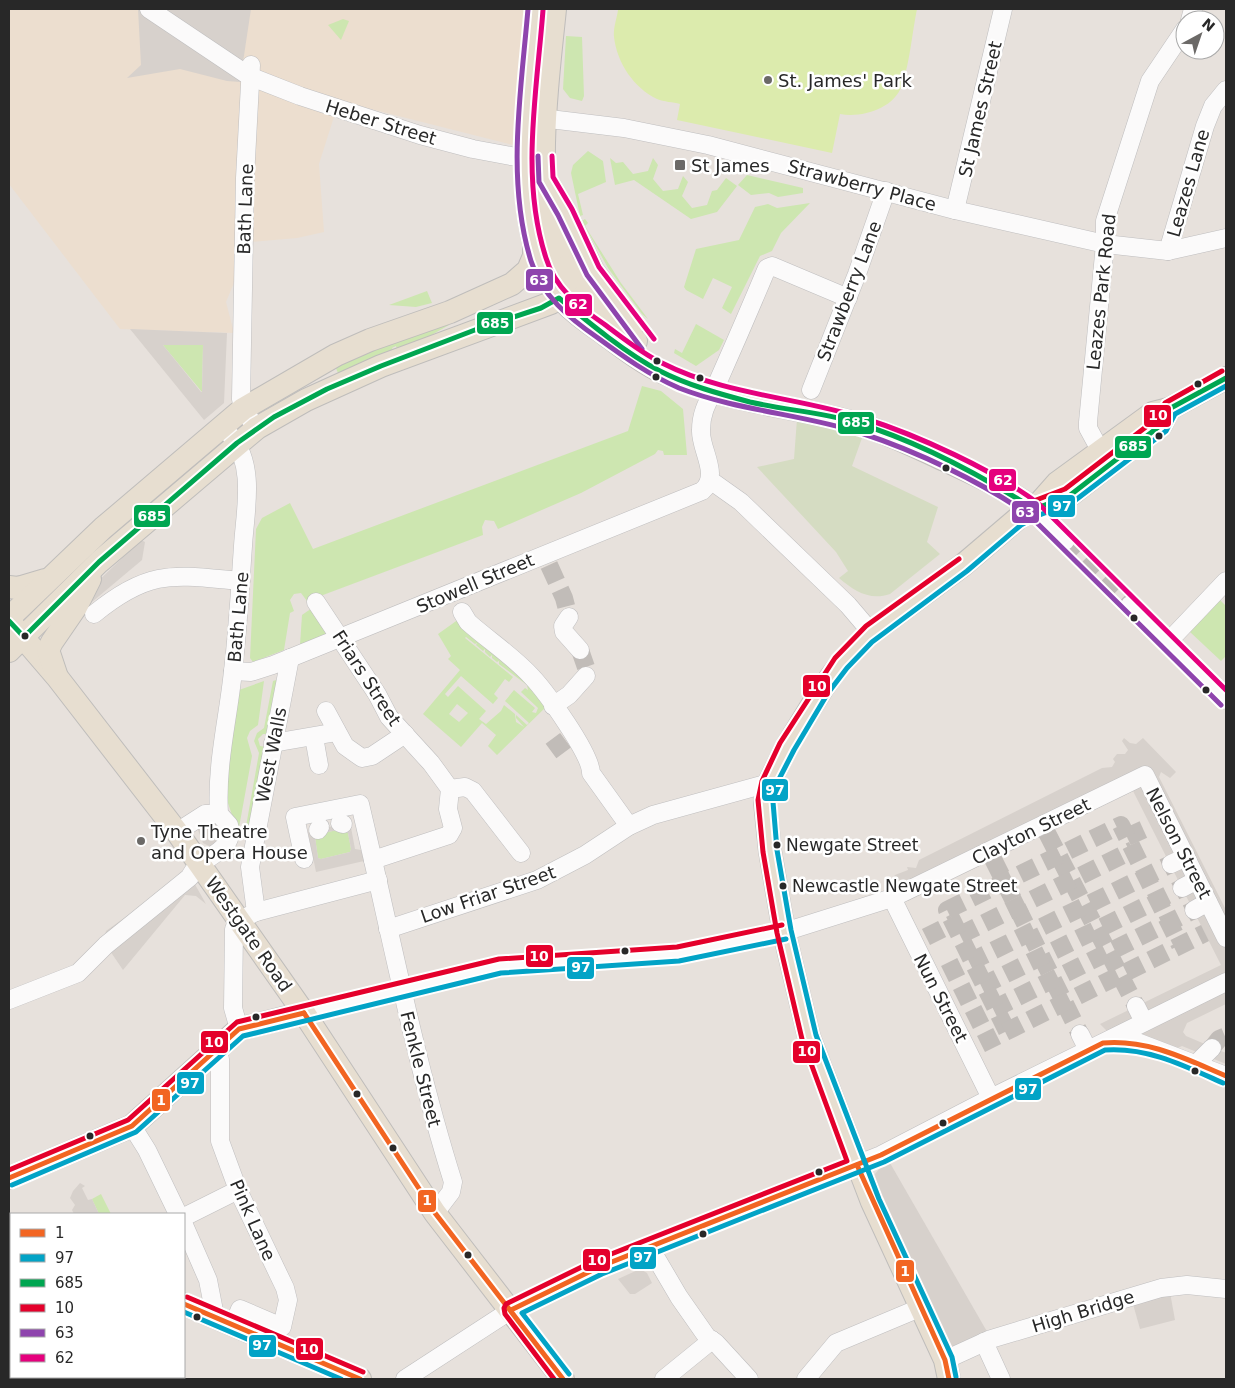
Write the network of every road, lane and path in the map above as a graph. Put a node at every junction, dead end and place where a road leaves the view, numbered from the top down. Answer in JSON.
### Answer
{"nodes":[{"id":1,"x":149,"y":9,"type":"edge"},
{"id":2,"x":536,"y":9,"type":"edge"},
{"id":3,"x":555,"y":9,"type":"edge"},
{"id":4,"x":1003,"y":9,"type":"edge"},
{"id":5,"x":1175,"y":44,"type":"edge"},
{"id":6,"x":250,"y":70,"type":"junction"},
{"id":7,"x":1226,"y":90,"type":"edge"},
{"id":8,"x":537,"y":117,"type":"junction"},
{"id":9,"x":516,"y":156,"type":"dead end"},
{"id":10,"x":546,"y":179,"type":"junction"},
{"id":11,"x":886,"y":192,"type":"junction"},
{"id":12,"x":955,"y":210,"type":"junction"},
{"id":13,"x":1226,"y":238,"type":"edge"},
{"id":14,"x":534,"y":244,"type":"junction"},
{"id":15,"x":1106,"y":244,"type":"junction"},
{"id":16,"x":1168,"y":251,"type":"junction"},
{"id":17,"x":563,"y":282,"type":"junction"},
{"id":18,"x":848,"y":298,"type":"junction"},
{"id":19,"x":450,"y":312,"type":"junction"},
{"id":20,"x":666,"y":364,"type":"junction"},
{"id":21,"x":1226,"y":378,"type":"edge"},
{"id":22,"x":705,"y":388,"type":"junction"},
{"id":23,"x":811,"y":390,"type":"dead end"},
{"id":24,"x":243,"y":409,"type":"junction"},
{"id":25,"x":1169,"y":409,"type":"junction"},
{"id":26,"x":222,"y":425,"type":"junction"},
{"id":27,"x":257,"y":428,"type":"junction"},
{"id":28,"x":237,"y":443,"type":"junction"},
{"id":29,"x":1100,"y":450,"type":"junction"},
{"id":30,"x":710,"y":480,"type":"junction"},
{"id":31,"x":1034,"y":508,"type":"junction"},
{"id":32,"x":1065,"y":541,"type":"tunnel mouth"},
{"id":33,"x":99,"y":562,"type":"junction"},
{"id":34,"x":49,"y":579,"type":"junction"},
{"id":35,"x":241,"y":581,"type":"junction"},
{"id":36,"x":9,"y":587,"type":"edge"},
{"id":37,"x":1222,"y":587,"type":"edge"},
{"id":38,"x":458,"y":601,"type":"junction"},
{"id":39,"x":316,"y":602,"type":"dead end"},
{"id":40,"x":1130,"y":605,"type":"tunnel mouth"},
{"id":41,"x":94,"y":614,"type":"dead end"},
{"id":42,"x":569,"y":617,"type":"tunnel mouth"},
{"id":43,"x":12,"y":631,"type":"edge"},
{"id":44,"x":872,"y":632,"type":"junction"},
{"id":45,"x":341,"y":638,"type":"junction"},
{"id":46,"x":1168,"y":642,"type":"junction"},
{"id":47,"x":580,"y":650,"type":"tunnel mouth"},
{"id":48,"x":290,"y":658,"type":"junction"},
{"id":49,"x":234,"y":671,"type":"junction"},
{"id":50,"x":586,"y":676,"type":"dead end"},
{"id":51,"x":58,"y":677,"type":"junction"},
{"id":52,"x":1226,"y":700,"type":"edge"},
{"id":53,"x":553,"y":706,"type":"junction"},
{"id":54,"x":326,"y":711,"type":"dead end"},
{"id":55,"x":337,"y":732,"type":"junction"},
{"id":56,"x":405,"y":734,"type":"junction"},
{"id":57,"x":314,"y":737,"type":"junction"},
{"id":58,"x":273,"y":743,"type":"junction"},
{"id":59,"x":319,"y":765,"type":"dead end"},
{"id":60,"x":1145,"y":775,"type":"joint"},
{"id":61,"x":769,"y":784,"type":"junction"},
{"id":62,"x":450,"y":789,"type":"junction"},
{"id":63,"x":218,"y":814,"type":"junction"},
{"id":64,"x":629,"y":826,"type":"junction"},
{"id":65,"x":177,"y":832,"type":"junction"},
{"id":66,"x":521,"y":854,"type":"dead end"},
{"id":67,"x":369,"y":856,"type":"junction"},
{"id":68,"x":304,"y":858,"type":"dead end"},
{"id":69,"x":200,"y":864,"type":"junction"},
{"id":70,"x":378,"y":880,"type":"junction"},
{"id":71,"x":892,"y":898,"type":"junction"},
{"id":72,"x":248,"y":916,"type":"junction"},
{"id":73,"x":388,"y":929,"type":"junction"},
{"id":74,"x":784,"y":932,"type":"junction"},
{"id":75,"x":1217,"y":932,"type":"edge"},
{"id":76,"x":1226,"y":982,"type":"edge"},
{"id":77,"x":402,"y":990,"type":"junction"},
{"id":78,"x":9,"y":1000,"type":"edge"},
{"id":79,"x":1136,"y":1006,"type":"tunnel mouth"},
{"id":80,"x":304,"y":1013,"type":"junction"},
{"id":81,"x":1144,"y":1022,"type":"junction"},
{"id":82,"x":239,"y":1029,"type":"junction"},
{"id":83,"x":1080,"y":1034,"type":"tunnel mouth"},
{"id":84,"x":1095,"y":1046,"type":"junction"},
{"id":85,"x":1212,"y":1048,"type":"tunnel mouth"},
{"id":86,"x":214,"y":1052,"type":"junction"},
{"id":87,"x":1196,"y":1064,"type":"junction"},
{"id":88,"x":1226,"y":1076,"type":"edge"},
{"id":89,"x":991,"y":1098,"type":"junction"},
{"id":90,"x":132,"y":1126,"type":"junction"},
{"id":91,"x":858,"y":1165,"type":"junction"},
{"id":92,"x":9,"y":1178,"type":"edge"},
{"id":93,"x":238,"y":1190,"type":"junction"},
{"id":94,"x":178,"y":1213,"type":"edge"},
{"id":95,"x":435,"y":1213,"type":"junction"},
{"id":96,"x":185,"y":1217,"type":"edge"},
{"id":97,"x":185,"y":1228,"type":"edge"},
{"id":98,"x":650,"y":1246,"type":"junction"},
{"id":99,"x":1226,"y":1289,"type":"edge"},
{"id":100,"x":185,"y":1304,"type":"edge"},
{"id":101,"x":922,"y":1307,"type":"junction"},
{"id":102,"x":511,"y":1310,"type":"junction"},
{"id":103,"x":224,"y":1320,"type":"junction"},
{"id":104,"x":712,"y":1340,"type":"junction"},
{"id":105,"x":984,"y":1342,"type":"junction"},
{"id":106,"x":947,"y":1370,"type":"edge"},
{"id":107,"x":360,"y":1379,"type":"edge"},
{"id":108,"x":405,"y":1379,"type":"edge"},
{"id":109,"x":563,"y":1379,"type":"edge"},
{"id":110,"x":664,"y":1379,"type":"edge"},
{"id":111,"x":749,"y":1379,"type":"edge"},
{"id":112,"x":806,"y":1379,"type":"edge"},
{"id":113,"x":1001,"y":1379,"type":"edge"}],
"edges":[{"from":1,"to":6,"type":"street","name":"Heber Street"},
{"from":2,"to":8,"type":"main road"},
{"from":3,"to":8,"type":"main road"},
{"from":4,"to":12,"type":"street","name":"St James Street"},
{"from":5,"to":15,"type":"street","name":"Leazes Park Road"},
{"from":6,"to":9,"type":"street","name":"Heber Street"},
{"from":6,"to":24,"type":"street","name":"Bath Lane"},
{"from":7,"to":16,"type":"street","name":"Leazes Lane"},
{"from":8,"to":10,"type":"main road"},
{"from":8,"to":11,"type":"street","name":"Strawberry Place"},
{"from":8,"to":14,"type":"main road"},
{"from":10,"to":17,"type":"main road"},
{"from":10,"to":20,"type":"main road"},
{"from":11,"to":12,"type":"street","name":"Strawberry Place"},
{"from":11,"to":18,"type":"street","name":"Strawberry Lane"},
{"from":12,"to":15,"type":"street","name":"Strawberry Place"},
{"from":13,"to":16,"type":"street","name":"Strawberry Place"},
{"from":14,"to":17,"type":"main road"},
{"from":14,"to":19,"type":"main road"},
{"from":15,"to":16,"type":"street","name":"Strawberry Place"},
{"from":15,"to":29,"type":"street","name":"Leazes Park Road"},
{"from":17,"to":19,"type":"main road"},
{"from":17,"to":20,"type":"main road"},
{"from":17,"to":22,"type":"main road"},
{"from":17,"to":27,"type":"main road"},
{"from":18,"to":22,"type":"street"},
{"from":18,"to":23,"type":"street","name":"Strawberry Lane"},
{"from":19,"to":24,"type":"main road"},
{"from":20,"to":22,"type":"main road"},
{"from":21,"to":25,"type":"main road"},
{"from":22,"to":30,"type":"street"},
{"from":22,"to":31,"type":"main road"},
{"from":24,"to":26,"type":"main road"},
{"from":24,"to":27,"type":"street"},
{"from":25,"to":29,"type":"main road"},
{"from":25,"to":31,"type":"main road"},
{"from":26,"to":28,"type":"street","name":"Bath Lane"},
{"from":26,"to":34,"type":"main road"},
{"from":27,"to":28,"type":"main road"},
{"from":28,"to":33,"type":"main road"},
{"from":28,"to":35,"type":"street","name":"Bath Lane"},
{"from":29,"to":31,"type":"main road"},
{"from":30,"to":38,"type":"street","name":"Stowell Street"},
{"from":30,"to":44,"type":"street"},
{"from":31,"to":32,"type":"street"},
{"from":31,"to":44,"type":"main road"},
{"from":33,"to":43,"type":"main road"},
{"from":33,"to":51,"type":"main road"},
{"from":34,"to":36,"type":"main road"},
{"from":34,"to":43,"type":"main road"},
{"from":35,"to":41,"type":"street"},
{"from":35,"to":49,"type":"street","name":"Bath Lane"},
{"from":37,"to":46,"type":"street"},
{"from":38,"to":45,"type":"street","name":"Stowell Street"},
{"from":38,"to":53,"type":"street"},
{"from":39,"to":45,"type":"street","name":"Friars Street"},
{"from":40,"to":46,"type":"street"},
{"from":42,"to":47,"type":"street"},
{"from":43,"to":51,"type":"main road","name":"Westgate Road"},
{"from":44,"to":61,"type":"main road"},
{"from":45,"to":48,"type":"street","name":"Stowell Street"},
{"from":45,"to":56,"type":"street","name":"Friars Street"},
{"from":46,"to":52,"type":"street"},
{"from":48,"to":49,"type":"street","name":"Stowell Street"},
{"from":48,"to":58,"type":"street","name":"West Walls"},
{"from":49,"to":63,"type":"street","name":"Bath Lane"},
{"from":50,"to":53,"type":"street"},
{"from":51,"to":65,"type":"main road","name":"Westgate Road"},
{"from":53,"to":64,"type":"street"},
{"from":54,"to":55,"type":"street"},
{"from":55,"to":56,"type":"street"},
{"from":55,"to":57,"type":"street"},
{"from":56,"to":62,"type":"street","name":"Friars Street"},
{"from":57,"to":58,"type":"street"},
{"from":57,"to":59,"type":"street"},
{"from":58,"to":72,"type":"street","name":"West Walls"},
{"from":60,"to":71,"type":"street","name":"Clayton Street"},
{"from":60,"to":75,"type":"street","name":"Nelson Street"},
{"from":61,"to":64,"type":"street","name":"Low Friar Street"},
{"from":61,"to":74,"type":"main road"},
{"from":62,"to":66,"type":"street"},
{"from":62,"to":67,"type":"street"},
{"from":63,"to":65,"type":"street"},
{"from":63,"to":69,"type":"street"},
{"from":64,"to":73,"type":"street","name":"Low Friar Street"},
{"from":65,"to":69,"type":"main road","name":"Westgate Road"},
{"from":67,"to":68,"type":"street","name":"Fenkle Street"},
{"from":67,"to":70,"type":"street","name":"Fenkle Street"},
{"from":69,"to":72,"type":"main road","name":"Westgate Road"},
{"from":69,"to":78,"type":"street"},
{"from":70,"to":72,"type":"street"},
{"from":70,"to":73,"type":"street","name":"Fenkle Street"},
{"from":71,"to":74,"type":"street","name":"Clayton Street"},
{"from":71,"to":89,"type":"street","name":"Nun Street"},
{"from":72,"to":80,"type":"main road","name":"Westgate Road"},
{"from":72,"to":82,"type":"street"},
{"from":73,"to":77,"type":"street","name":"Fenkle Street"},
{"from":74,"to":77,"type":"street","name":"Clayton Street"},
{"from":74,"to":91,"type":"main road"},
{"from":76,"to":81,"type":"street"},
{"from":77,"to":80,"type":"street","name":"Clayton Street"},
{"from":77,"to":95,"type":"street","name":"Fenkle Street"},
{"from":79,"to":81,"type":"street"},
{"from":80,"to":82,"type":"main road"},
{"from":80,"to":95,"type":"main road","name":"Westgate Road"},
{"from":81,"to":84,"type":"street"},
{"from":82,"to":86,"type":"main road"},
{"from":83,"to":84,"type":"street"},
{"from":84,"to":87,"type":"street"},
{"from":84,"to":89,"type":"street"},
{"from":85,"to":87,"type":"street"},
{"from":86,"to":90,"type":"main road"},
{"from":86,"to":93,"type":"street","name":"Pink Lane"},
{"from":87,"to":88,"type":"street"},
{"from":89,"to":91,"type":"street"},
{"from":90,"to":92,"type":"main road"},
{"from":90,"to":94,"type":"street"},
{"from":91,"to":98,"type":"street"},
{"from":91,"to":101,"type":"main road"},
{"from":93,"to":96,"type":"street"},
{"from":93,"to":103,"type":"street","name":"Pink Lane"},
{"from":95,"to":102,"type":"main road","name":"Westgate Road"},
{"from":97,"to":103,"type":"street"},
{"from":98,"to":102,"type":"street"},
{"from":98,"to":104,"type":"street"},
{"from":99,"to":105,"type":"street","name":"High Bridge"},
{"from":100,"to":103,"type":"main road"},
{"from":101,"to":106,"type":"main road"},
{"from":101,"to":112,"type":"street"},
{"from":102,"to":108,"type":"street"},
{"from":102,"to":109,"type":"main road","name":"Westgate Road"},
{"from":103,"to":107,"type":"main road"},
{"from":104,"to":110,"type":"street"},
{"from":104,"to":111,"type":"street"},
{"from":105,"to":106,"type":"street","name":"High Bridge"},
{"from":105,"to":113,"type":"street"}]}
